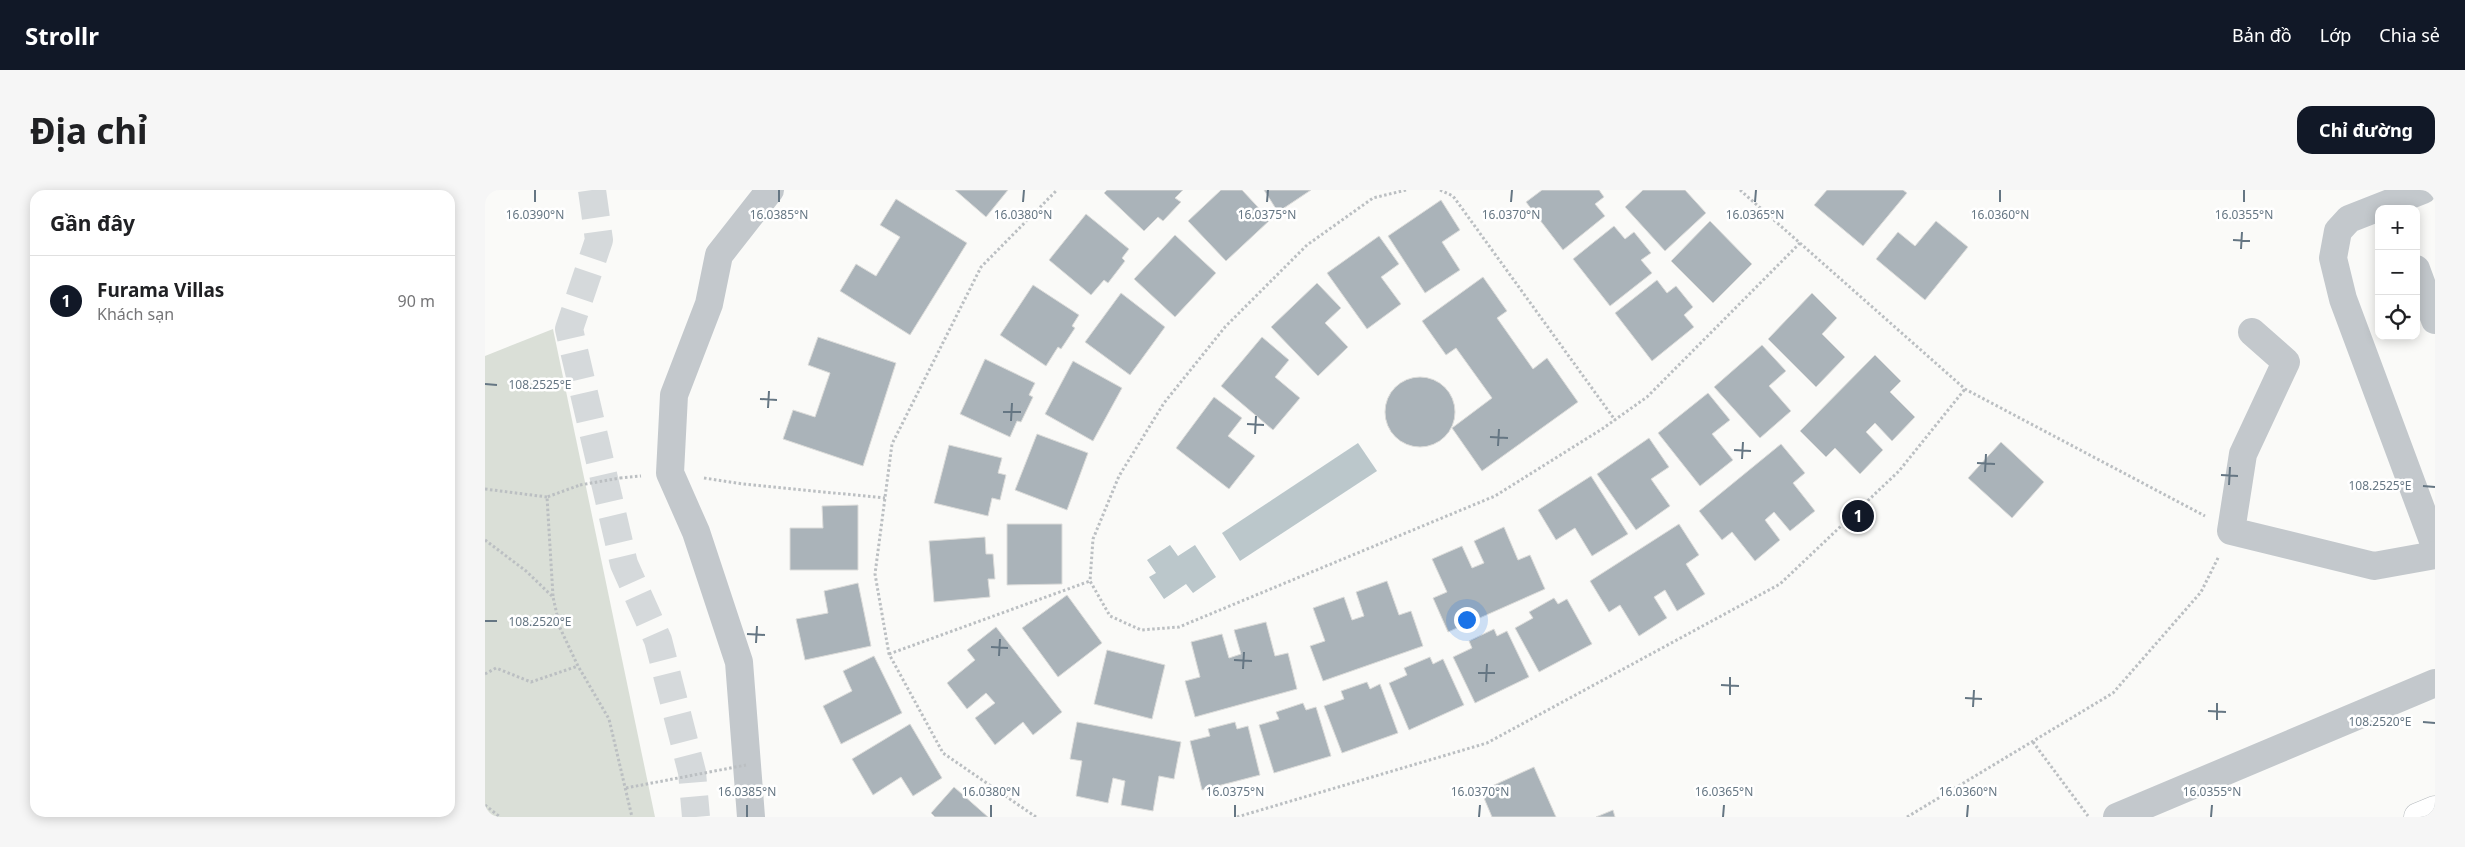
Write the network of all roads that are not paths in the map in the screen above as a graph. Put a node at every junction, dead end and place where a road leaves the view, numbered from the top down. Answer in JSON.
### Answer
{"nodes":[{"id":1,"x":770,"y":190,"type":"edge"},
{"id":2,"x":2423,"y":190,"type":"edge"},
{"id":3,"x":2394,"y":205,"type":"edge"},
{"id":4,"x":2375,"y":211,"type":"edge"},
{"id":5,"x":2420,"y":280,"type":"edge"},
{"id":6,"x":2435,"y":320,"type":"edge"},
{"id":7,"x":2252,"y":332,"type":"dead end"},
{"id":8,"x":2435,"y":546,"type":"edge"},
{"id":9,"x":2435,"y":555,"type":"edge"},
{"id":10,"x":2435,"y":683,"type":"edge"},
{"id":11,"x":2435,"y":810,"type":"edge"},
{"id":12,"x":751,"y":817,"type":"edge"},
{"id":13,"x":2117,"y":817,"type":"edge"},
{"id":14,"x":2418,"y":817,"type":"edge"}],
"edges":[{"from":1,"to":12,"type":"lane"},
{"from":2,"to":3,"type":"lane"},
{"from":4,"to":8,"type":"lane"},
{"from":5,"to":6,"type":"lane"},
{"from":7,"to":9,"type":"lane"},
{"from":10,"to":13,"type":"lane"},
{"from":11,"to":14,"type":"main road"}]}
